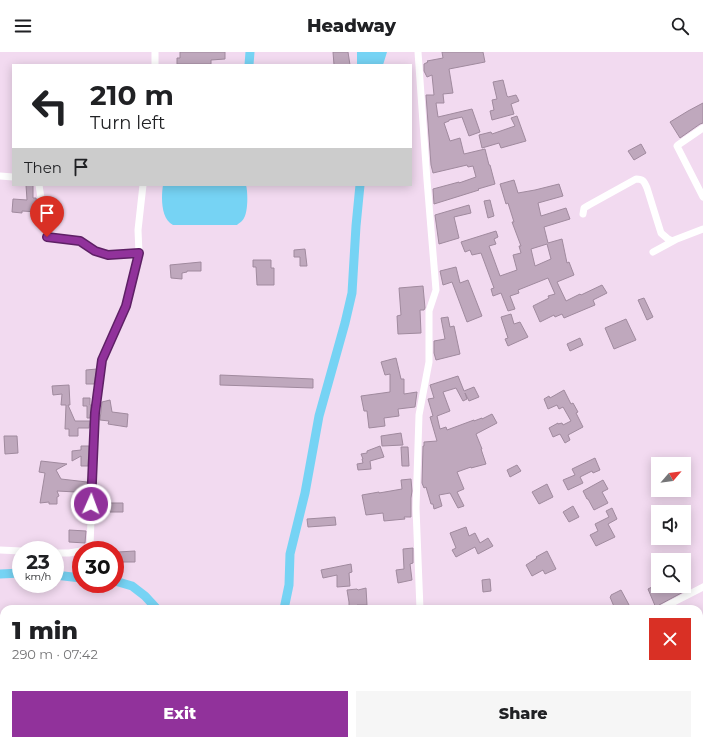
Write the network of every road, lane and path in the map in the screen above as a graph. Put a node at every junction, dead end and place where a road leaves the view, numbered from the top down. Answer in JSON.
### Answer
{"nodes":[{"id":1,"x":155,"y":52,"type":"edge"},
{"id":2,"x":418,"y":52,"type":"edge"},
{"id":3,"x":155,"y":64,"type":"edge"},
{"id":4,"x":703,"y":128,"type":"edge"},
{"id":5,"x":0,"y":176,"type":"edge"},
{"id":6,"x":12,"y":177,"type":"edge"},
{"id":7,"x":39,"y":186,"type":"edge"},
{"id":8,"x":143,"y":186,"type":"edge"},
{"id":9,"x":703,"y":197,"type":"edge"},
{"id":10,"x":583,"y":214,"type":"dead end"},
{"id":11,"x":703,"y":229,"type":"edge"},
{"id":12,"x":677,"y":239,"type":"junction"},
{"id":13,"x":653,"y":252,"type":"dead end"},
{"id":14,"x":139,"y":253,"type":"junction"},
{"id":15,"x":90,"y":541,"type":"edge"},
{"id":16,"x":0,"y":550,"type":"edge"},
{"id":17,"x":12,"y":551,"type":"edge"},
{"id":18,"x":703,"y":587,"type":"edge"},
{"id":19,"x":420,"y":605,"type":"edge"},
{"id":20,"x":668,"y":605,"type":"edge"}],
"edges":[{"from":1,"to":3,"type":"street"},
{"from":2,"to":19,"type":"street"},
{"from":4,"to":9,"type":"street"},
{"from":5,"to":6,"type":"street"},
{"from":7,"to":14,"type":"street"},
{"from":8,"to":14,"type":"street"},
{"from":10,"to":12,"type":"street"},
{"from":11,"to":12,"type":"street"},
{"from":12,"to":13,"type":"street"},
{"from":14,"to":15,"type":"street"},
{"from":16,"to":17,"type":"street"},
{"from":18,"to":20,"type":"street"}]}
